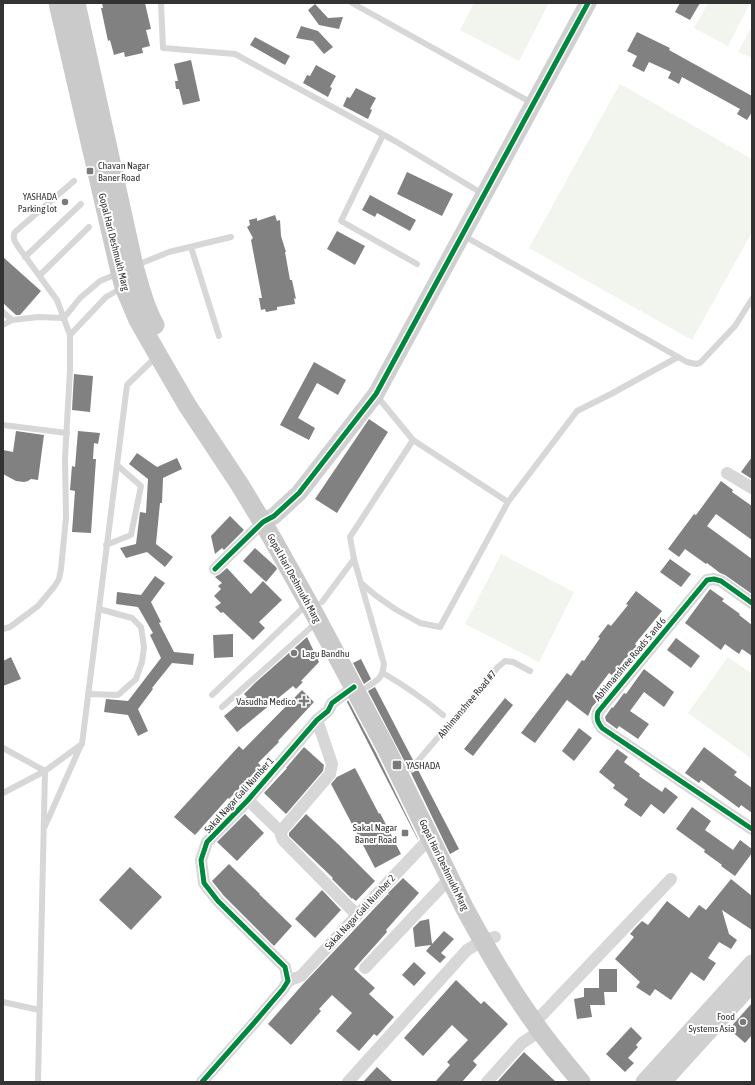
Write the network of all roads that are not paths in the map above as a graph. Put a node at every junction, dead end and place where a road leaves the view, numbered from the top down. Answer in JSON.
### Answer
{"nodes":[{"id":1,"x":58,"y":3,"type":"edge"},
{"id":2,"x":76,"y":3,"type":"edge"},
{"id":3,"x":161,"y":3,"type":"edge"},
{"id":4,"x":352,"y":3,"type":"edge"},
{"id":5,"x":588,"y":3,"type":"edge"},
{"id":6,"x":534,"y":103,"type":"junction"},
{"id":7,"x":383,"y":135,"type":"junction"},
{"id":8,"x":74,"y":181,"type":"dead end"},
{"id":9,"x":484,"y":195,"type":"junction"},
{"id":10,"x":80,"y":204,"type":"dead end"},
{"id":11,"x":89,"y":227,"type":"dead end"},
{"id":12,"x":462,"y":235,"type":"junction"},
{"id":13,"x":231,"y":238,"type":"dead end"},
{"id":14,"x":191,"y":247,"type":"junction"},
{"id":15,"x":25,"y":257,"type":"junction"},
{"id":16,"x":417,"y":264,"type":"dead end"},
{"id":17,"x":40,"y":275,"type":"junction"},
{"id":18,"x":129,"y":276,"type":"junction"},
{"id":19,"x":752,"y":300,"type":"edge"},
{"id":20,"x":3,"y":312,"type":"edge"},
{"id":21,"x":64,"y":318,"type":"junction"},
{"id":22,"x":12,"y":320,"type":"junction"},
{"id":23,"x":3,"y":325,"type":"edge"},
{"id":24,"x":70,"y":335,"type":"junction"},
{"id":25,"x":219,"y":336,"type":"dead end"},
{"id":26,"x":158,"y":355,"type":"junction"},
{"id":27,"x":678,"y":357,"type":"junction"},
{"id":28,"x":376,"y":394,"type":"junction"},
{"id":29,"x":3,"y":425,"type":"edge"},
{"id":30,"x":67,"y":433,"type":"junction"},
{"id":31,"x":413,"y":440,"type":"junction"},
{"id":32,"x":116,"y":465,"type":"junction"},
{"id":33,"x":727,"y":473,"type":"dead end"},
{"id":34,"x":752,"y":488,"type":"edge"},
{"id":35,"x":508,"y":502,"type":"junction"},
{"id":36,"x":268,"y":519,"type":"junction"},
{"id":37,"x":106,"y":545,"type":"junction"},
{"id":38,"x":354,"y":559,"type":"junction"},
{"id":39,"x":215,"y":569,"type":"dead end"},
{"id":40,"x":361,"y":584,"type":"junction"},
{"id":41,"x":752,"y":603,"type":"edge"},
{"id":42,"x":316,"y":608,"type":"junction"},
{"id":43,"x":98,"y":609,"type":"junction"},
{"id":44,"x":3,"y":629,"type":"edge"},
{"id":45,"x":530,"y":671,"type":"dead end"},
{"id":46,"x":383,"y":673,"type":"junction"},
{"id":47,"x":360,"y":690,"type":"junction"},
{"id":48,"x":88,"y":694,"type":"junction"},
{"id":49,"x":212,"y":695,"type":"dead end"},
{"id":50,"x":222,"y":707,"type":"dead end"},
{"id":51,"x":443,"y":715,"type":"dead end"},
{"id":52,"x":317,"y":720,"type":"junction"},
{"id":53,"x":82,"y":744,"type":"junction"},
{"id":54,"x":3,"y":748,"type":"edge"},
{"id":55,"x":411,"y":769,"type":"junction"},
{"id":56,"x":45,"y":771,"type":"junction"},
{"id":57,"x":3,"y":793,"type":"edge"},
{"id":58,"x":248,"y":800,"type":"junction"},
{"id":59,"x":44,"y":829,"type":"junction"},
{"id":60,"x":752,"y":829,"type":"edge"},
{"id":61,"x":281,"y":832,"type":"junction"},
{"id":62,"x":430,"y":838,"type":"junction"},
{"id":63,"x":450,"y":878,"type":"junction"},
{"id":64,"x":670,"y":879,"type":"dead end"},
{"id":65,"x":357,"y":915,"type":"junction"},
{"id":66,"x":489,"y":939,"type":"junction"},
{"id":67,"x":752,"y":963,"type":"edge"},
{"id":68,"x":365,"y":968,"type":"dead end"},
{"id":69,"x":288,"y":980,"type":"junction"},
{"id":70,"x":752,"y":984,"type":"edge"},
{"id":71,"x":3,"y":1002,"type":"edge"},
{"id":72,"x":39,"y":1010,"type":"junction"},
{"id":73,"x":541,"y":1023,"type":"junction"},
{"id":74,"x":38,"y":1082,"type":"edge"},
{"id":75,"x":202,"y":1082,"type":"edge"},
{"id":76,"x":348,"y":1082,"type":"edge"},
{"id":77,"x":488,"y":1082,"type":"edge"},
{"id":78,"x":581,"y":1082,"type":"edge"},
{"id":79,"x":595,"y":1082,"type":"edge"},
{"id":80,"x":644,"y":1082,"type":"edge"},
{"id":81,"x":663,"y":1082,"type":"edge"}],
"edges":[{"from":1,"to":18,"type":"main road","name":"Gopal Hari Deshmukh Marg"},
{"from":2,"to":18,"type":"main road","name":"Gopal Hari Deshmukh Marg"},
{"from":3,"to":7,"type":"lane"},
{"from":4,"to":6,"type":"lane"},
{"from":5,"to":6,"type":"street"},
{"from":6,"to":9,"type":"street"},
{"from":7,"to":9,"type":"lane"},
{"from":7,"to":16,"type":"lane"},
{"from":8,"to":15,"type":"lane"},
{"from":9,"to":12,"type":"street"},
{"from":10,"to":15,"type":"lane"},
{"from":11,"to":17,"type":"lane"},
{"from":12,"to":27,"type":"lane"},
{"from":12,"to":28,"type":"street"},
{"from":13,"to":14,"type":"lane"},
{"from":14,"to":18,"type":"lane"},
{"from":14,"to":25,"type":"lane"},
{"from":15,"to":17,"type":"lane"},
{"from":17,"to":21,"type":"lane"},
{"from":18,"to":21,"type":"lane"},
{"from":18,"to":24,"type":"lane"},
{"from":18,"to":26,"type":"main road","name":"Gopal Hari Deshmukh Marg"},
{"from":18,"to":36,"type":"main road","name":"Gopal Hari Deshmukh Marg"},
{"from":19,"to":27,"type":"lane"},
{"from":20,"to":22,"type":"lane"},
{"from":21,"to":22,"type":"lane"},
{"from":21,"to":24,"type":"lane"},
{"from":22,"to":23,"type":"lane"},
{"from":24,"to":30,"type":"lane"},
{"from":26,"to":32,"type":"lane"},
{"from":26,"to":36,"type":"main road","name":"Gopal Hari Deshmukh Marg"},
{"from":27,"to":35,"type":"lane"},
{"from":28,"to":31,"type":"lane"},
{"from":28,"to":36,"type":"street"},
{"from":29,"to":30,"type":"lane"},
{"from":30,"to":44,"type":"lane"},
{"from":31,"to":35,"type":"lane"},
{"from":31,"to":38,"type":"lane"},
{"from":32,"to":37,"type":"lane"},
{"from":32,"to":37,"type":"lane"},
{"from":33,"to":34,"type":"street"},
{"from":35,"to":40,"type":"lane"},
{"from":36,"to":39,"type":"street"},
{"from":36,"to":42,"type":"main road","name":"Gopal Hari Deshmukh Marg"},
{"from":37,"to":43,"type":"lane"},
{"from":38,"to":40,"type":"lane"},
{"from":38,"to":42,"type":"lane"},
{"from":40,"to":46,"type":"lane"},
{"from":41,"to":60,"type":"street","name":"Abhimanshree Roads 5 and 6"},
{"from":42,"to":47,"type":"main road","name":"Gopal Hari Deshmukh Marg"},
{"from":42,"to":49,"type":"lane"},
{"from":42,"to":50,"type":"lane"},
{"from":43,"to":48,"type":"lane"},
{"from":43,"to":48,"type":"lane"},
{"from":45,"to":55,"type":"lane","name":"Abhimanshree Road #7"},
{"from":46,"to":47,"type":"lane"},
{"from":46,"to":51,"type":"lane"},
{"from":47,"to":52,"type":"street","name":"Sakal Nagar Gali Number 1"},
{"from":47,"to":55,"type":"main road","name":"Gopal Hari Deshmukh Marg"},
{"from":47,"to":62,"type":"main road","name":"Gopal Hari Deshmukh Marg"},
{"from":48,"to":53,"type":"lane"},
{"from":52,"to":58,"type":"street","name":"Sakal Nagar Gali Number 1"},
{"from":52,"to":61,"type":"street"},
{"from":53,"to":56,"type":"lane"},
{"from":53,"to":59,"type":"lane"},
{"from":54,"to":56,"type":"lane"},
{"from":55,"to":66,"type":"main road","name":"Gopal Hari Deshmukh Marg"},
{"from":56,"to":57,"type":"lane"},
{"from":56,"to":59,"type":"lane"},
{"from":58,"to":61,"type":"street"},
{"from":58,"to":69,"type":"street","name":"Sakal Nagar Gali Number 1"},
{"from":59,"to":72,"type":"lane"},
{"from":61,"to":65,"type":"street"},
{"from":62,"to":63,"type":"main road","name":"Gopal Hari Deshmukh Marg"},
{"from":62,"to":65,"type":"street","name":"Sakal Nagar Gali Number 2"},
{"from":63,"to":66,"type":"main road","name":"Gopal Hari Deshmukh Marg"},
{"from":63,"to":68,"type":"street"},
{"from":64,"to":73,"type":"street"},
{"from":65,"to":69,"type":"street","name":"Sakal Nagar Gali Number 2"},
{"from":66,"to":73,"type":"main road","name":"Gopal Hari Deshmukh Marg"},
{"from":66,"to":76,"type":"street"},
{"from":67,"to":80,"type":"street"},
{"from":69,"to":75,"type":"street"},
{"from":70,"to":81,"type":"street"},
{"from":71,"to":72,"type":"lane"},
{"from":72,"to":74,"type":"lane"},
{"from":73,"to":77,"type":"street"},
{"from":73,"to":78,"type":"main road","name":"Gopal Hari Deshmukh Marg"},
{"from":73,"to":79,"type":"main road","name":"Gopal Hari Deshmukh Marg"}]}
